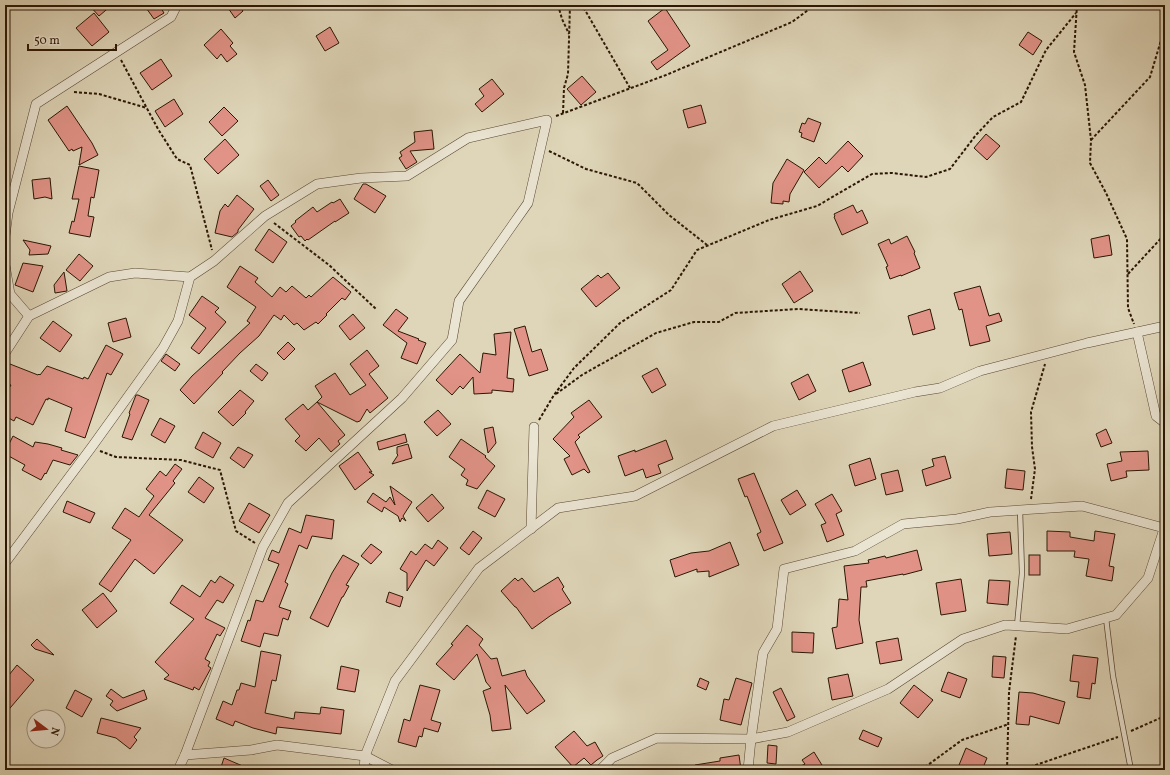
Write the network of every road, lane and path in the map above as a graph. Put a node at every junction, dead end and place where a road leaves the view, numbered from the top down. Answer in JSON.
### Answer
{"nodes":[{"id":1,"x":177,"y":5,"type":"edge"},
{"id":2,"x":558,"y":5,"type":"edge"},
{"id":3,"x":570,"y":5,"type":"edge"},
{"id":4,"x":579,"y":5,"type":"edge"},
{"id":5,"x":815,"y":5,"type":"edge"},
{"id":6,"x":1077,"y":5,"type":"edge"},
{"id":7,"x":1076,"y":13,"type":"junction"},
{"id":8,"x":1165,"y":27,"type":"edge"},
{"id":9,"x":569,"y":35,"type":"junction"},
{"id":10,"x":117,"y":52,"type":"junction"},
{"id":11,"x":630,"y":88,"type":"junction"},
{"id":12,"x":58,"y":90,"type":"junction"},
{"id":13,"x":147,"y":108,"type":"junction"},
{"id":14,"x":563,"y":113,"type":"junction"},
{"id":15,"x":548,"y":120,"type":"junction"},
{"id":16,"x":1091,"y":140,"type":"junction"},
{"id":17,"x":541,"y":147,"type":"junction"},
{"id":18,"x":265,"y":216,"type":"junction"},
{"id":19,"x":1165,"y":234,"type":"edge"},
{"id":20,"x":5,"y":236,"type":"edge"},
{"id":21,"x":707,"y":245,"type":"junction"},
{"id":22,"x":214,"y":262,"type":"junction"},
{"id":23,"x":5,"y":265,"type":"edge"},
{"id":24,"x":1127,"y":275,"type":"junction"},
{"id":25,"x":190,"y":277,"type":"junction"},
{"id":26,"x":376,"y":309,"type":"dead end"},
{"id":27,"x":860,"y":313,"type":"dead end"},
{"id":28,"x":29,"y":316,"type":"junction"},
{"id":29,"x":1165,"y":326,"type":"edge"},
{"id":30,"x":1137,"y":332,"type":"junction"},
{"id":31,"x":5,"y":352,"type":"edge"},
{"id":32,"x":1048,"y":353,"type":"junction"},
{"id":33,"x":554,"y":395,"type":"junction"},
{"id":34,"x":1165,"y":423,"type":"edge"},
{"id":35,"x":534,"y":427,"type":"joint"},
{"id":36,"x":92,"y":448,"type":"junction"},
{"id":37,"x":1025,"y":510,"type":"junction"},
{"id":38,"x":1165,"y":527,"type":"edge"},
{"id":39,"x":531,"y":529,"type":"junction"},
{"id":40,"x":263,"y":547,"type":"junction"},
{"id":41,"x":5,"y":563,"type":"edge"},
{"id":42,"x":1106,"y":618,"type":"junction"},
{"id":43,"x":1017,"y":626,"type":"junction"},
{"id":44,"x":1165,"y":716,"type":"edge"},
{"id":45,"x":1008,"y":724,"type":"junction"},
{"id":46,"x":1124,"y":735,"type":"junction"},
{"id":47,"x":751,"y":739,"type":"junction"},
{"id":48,"x":185,"y":754,"type":"junction"},
{"id":49,"x":365,"y":756,"type":"junction"},
{"id":50,"x":178,"y":770,"type":"edge"},
{"id":51,"x":364,"y":770,"type":"edge"},
{"id":52,"x":392,"y":770,"type":"edge"},
{"id":53,"x":600,"y":770,"type":"edge"},
{"id":54,"x":748,"y":770,"type":"edge"},
{"id":55,"x":921,"y":770,"type":"edge"},
{"id":56,"x":1007,"y":770,"type":"edge"},
{"id":57,"x":1020,"y":770,"type":"edge"},
{"id":58,"x":1131,"y":770,"type":"edge"}],
"edges":[{"from":1,"to":10,"type":"street"},
{"from":2,"to":9,"type":"path"},
{"from":3,"to":9,"type":"path"},
{"from":4,"to":11,"type":"path"},
{"from":5,"to":11,"type":"path"},
{"from":6,"to":7,"type":"path"},
{"from":7,"to":16,"type":"path"},
{"from":7,"to":21,"type":"path"},
{"from":8,"to":16,"type":"path"},
{"from":9,"to":14,"type":"path"},
{"from":10,"to":12,"type":"street"},
{"from":10,"to":13,"type":"path"},
{"from":11,"to":14,"type":"path"},
{"from":12,"to":13,"type":"path"},
{"from":12,"to":20,"type":"street"},
{"from":13,"to":22,"type":"path"},
{"from":14,"to":15,"type":"path"},
{"from":15,"to":17,"type":"street"},
{"from":15,"to":18,"type":"street"},
{"from":16,"to":24,"type":"path"},
{"from":17,"to":21,"type":"path"},
{"from":17,"to":40,"type":"street"},
{"from":18,"to":22,"type":"street"},
{"from":18,"to":26,"type":"path"},
{"from":19,"to":24,"type":"path"},
{"from":21,"to":33,"type":"path"},
{"from":22,"to":25,"type":"street"},
{"from":23,"to":28,"type":"street"},
{"from":24,"to":30,"type":"path"},
{"from":25,"to":28,"type":"street"},
{"from":25,"to":36,"type":"street"},
{"from":27,"to":33,"type":"path"},
{"from":28,"to":31,"type":"street"},
{"from":29,"to":30,"type":"street"},
{"from":30,"to":32,"type":"street"},
{"from":30,"to":34,"type":"street"},
{"from":32,"to":37,"type":"path"},
{"from":32,"to":39,"type":"street"},
{"from":33,"to":35,"type":"path"},
{"from":35,"to":39,"type":"street"},
{"from":36,"to":40,"type":"path"},
{"from":36,"to":41,"type":"street"},
{"from":37,"to":38,"type":"street"},
{"from":37,"to":43,"type":"lane"},
{"from":37,"to":47,"type":"street"},
{"from":38,"to":42,"type":"street"},
{"from":39,"to":49,"type":"street"},
{"from":40,"to":48,"type":"street"},
{"from":42,"to":43,"type":"street"},
{"from":42,"to":46,"type":"lane"},
{"from":43,"to":45,"type":"path"},
{"from":43,"to":47,"type":"street"},
{"from":44,"to":46,"type":"path"},
{"from":45,"to":55,"type":"path"},
{"from":45,"to":56,"type":"path"},
{"from":46,"to":57,"type":"path"},
{"from":46,"to":58,"type":"lane"},
{"from":47,"to":53,"type":"street"},
{"from":47,"to":54,"type":"street"},
{"from":48,"to":49,"type":"street"},
{"from":48,"to":50,"type":"street"},
{"from":49,"to":51,"type":"street"},
{"from":49,"to":52,"type":"street"}]}
